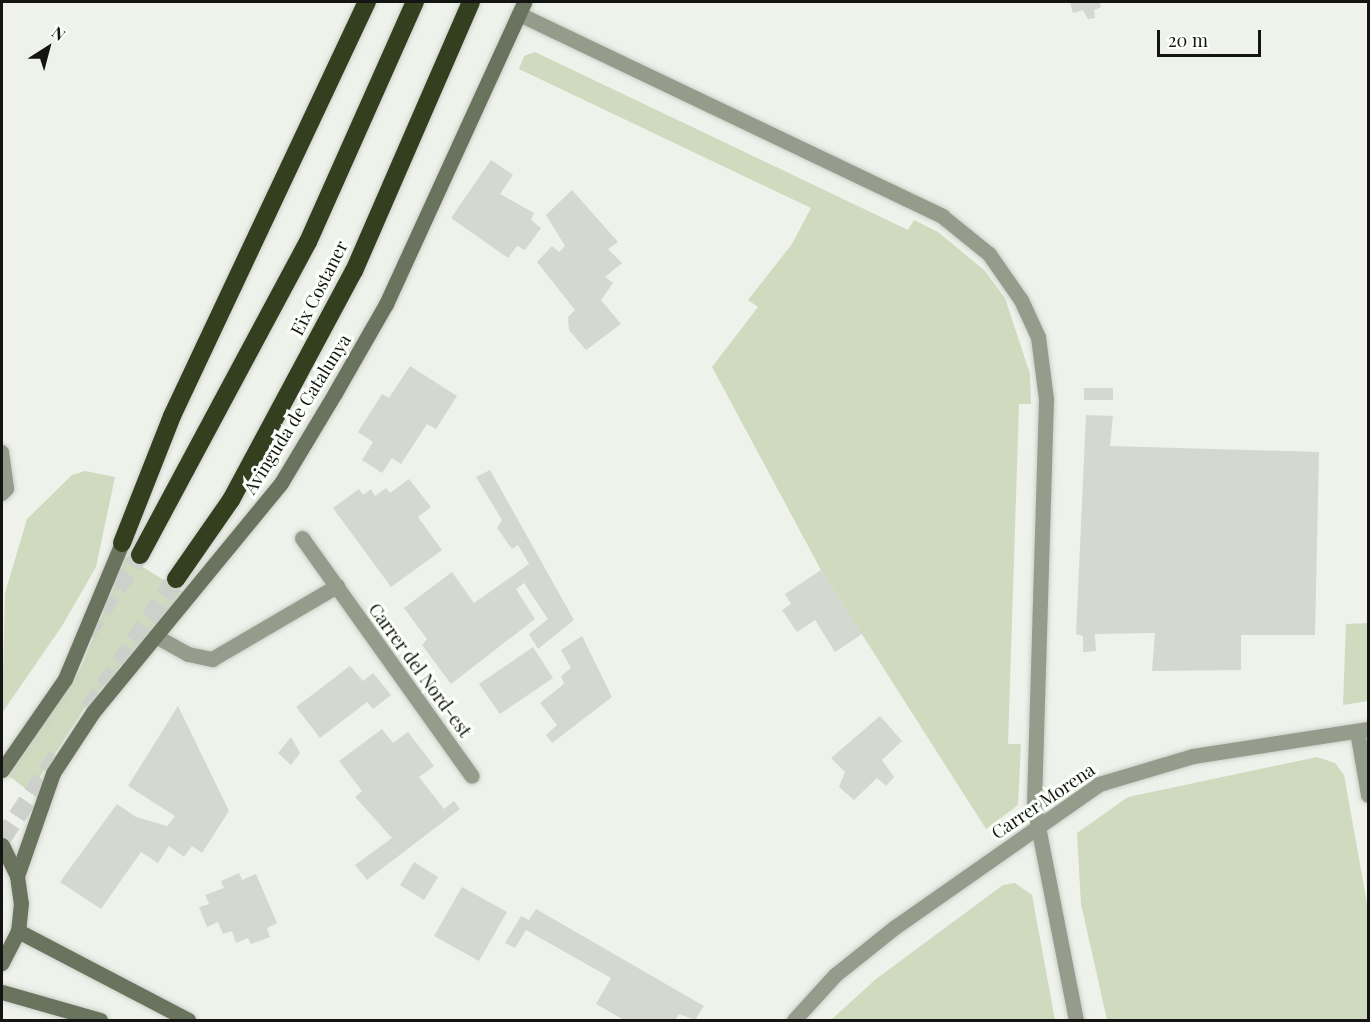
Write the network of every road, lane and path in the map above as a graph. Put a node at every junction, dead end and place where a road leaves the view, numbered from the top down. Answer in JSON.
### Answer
{"nodes":[{"id":1,"x":367,"y":2,"type":"edge"},
{"id":2,"x":415,"y":2,"type":"edge"},
{"id":3,"x":471,"y":2,"type":"edge"},
{"id":4,"x":521,"y":8,"type":"edge"},
{"id":5,"x":2,"y":452,"type":"edge"},
{"id":6,"x":2,"y":495,"type":"edge"},
{"id":7,"x":302,"y":538,"type":"dead end"},
{"id":8,"x":122,"y":543,"type":"joint"},
{"id":9,"x":140,"y":555,"type":"tunnel mouth"},
{"id":10,"x":176,"y":579,"type":"tunnel mouth"},
{"id":11,"x":337,"y":586,"type":"junction"},
{"id":12,"x":159,"y":638,"type":"junction"},
{"id":13,"x":1363,"y":730,"type":"edge"},
{"id":14,"x":2,"y":770,"type":"edge"},
{"id":15,"x":472,"y":776,"type":"dead end"},
{"id":16,"x":1368,"y":795,"type":"edge"},
{"id":17,"x":1041,"y":824,"type":"junction"},
{"id":18,"x":2,"y":844,"type":"edge"},
{"id":19,"x":17,"y":876,"type":"junction"},
{"id":20,"x":18,"y":931,"type":"junction"},
{"id":21,"x":2,"y":963,"type":"edge"},
{"id":22,"x":2,"y":992,"type":"edge"},
{"id":23,"x":100,"y":1020,"type":"edge"},
{"id":24,"x":188,"y":1020,"type":"edge"},
{"id":25,"x":794,"y":1020,"type":"edge"},
{"id":26,"x":1076,"y":1020,"type":"edge"}],
"edges":[{"from":1,"to":8,"type":"highway"},
{"from":2,"to":9,"type":"highway","name":"Eix Costaner"},
{"from":3,"to":10,"type":"highway","name":"Eix Costaner"},
{"from":4,"to":12,"type":"main road","name":"Avinguda de Catalunya"},
{"from":4,"to":17,"type":"street"},
{"from":5,"to":6,"type":"lane"},
{"from":7,"to":11,"type":"street","name":"Carrer del Nord-est"},
{"from":8,"to":14,"type":"main road"},
{"from":11,"to":12,"type":"street"},
{"from":11,"to":15,"type":"street","name":"Carrer del Nord-est"},
{"from":12,"to":19,"type":"main road","name":"Avinguda de Catalunya"},
{"from":13,"to":16,"type":"street"},
{"from":13,"to":17,"type":"street","name":"Carrer Morena"},
{"from":17,"to":25,"type":"street","name":"Carrer Morena"},
{"from":17,"to":26,"type":"street"},
{"from":18,"to":19,"type":"main road"},
{"from":19,"to":20,"type":"main road"},
{"from":20,"to":21,"type":"main road"},
{"from":20,"to":24,"type":"main road"},
{"from":22,"to":23,"type":"main road"}]}
